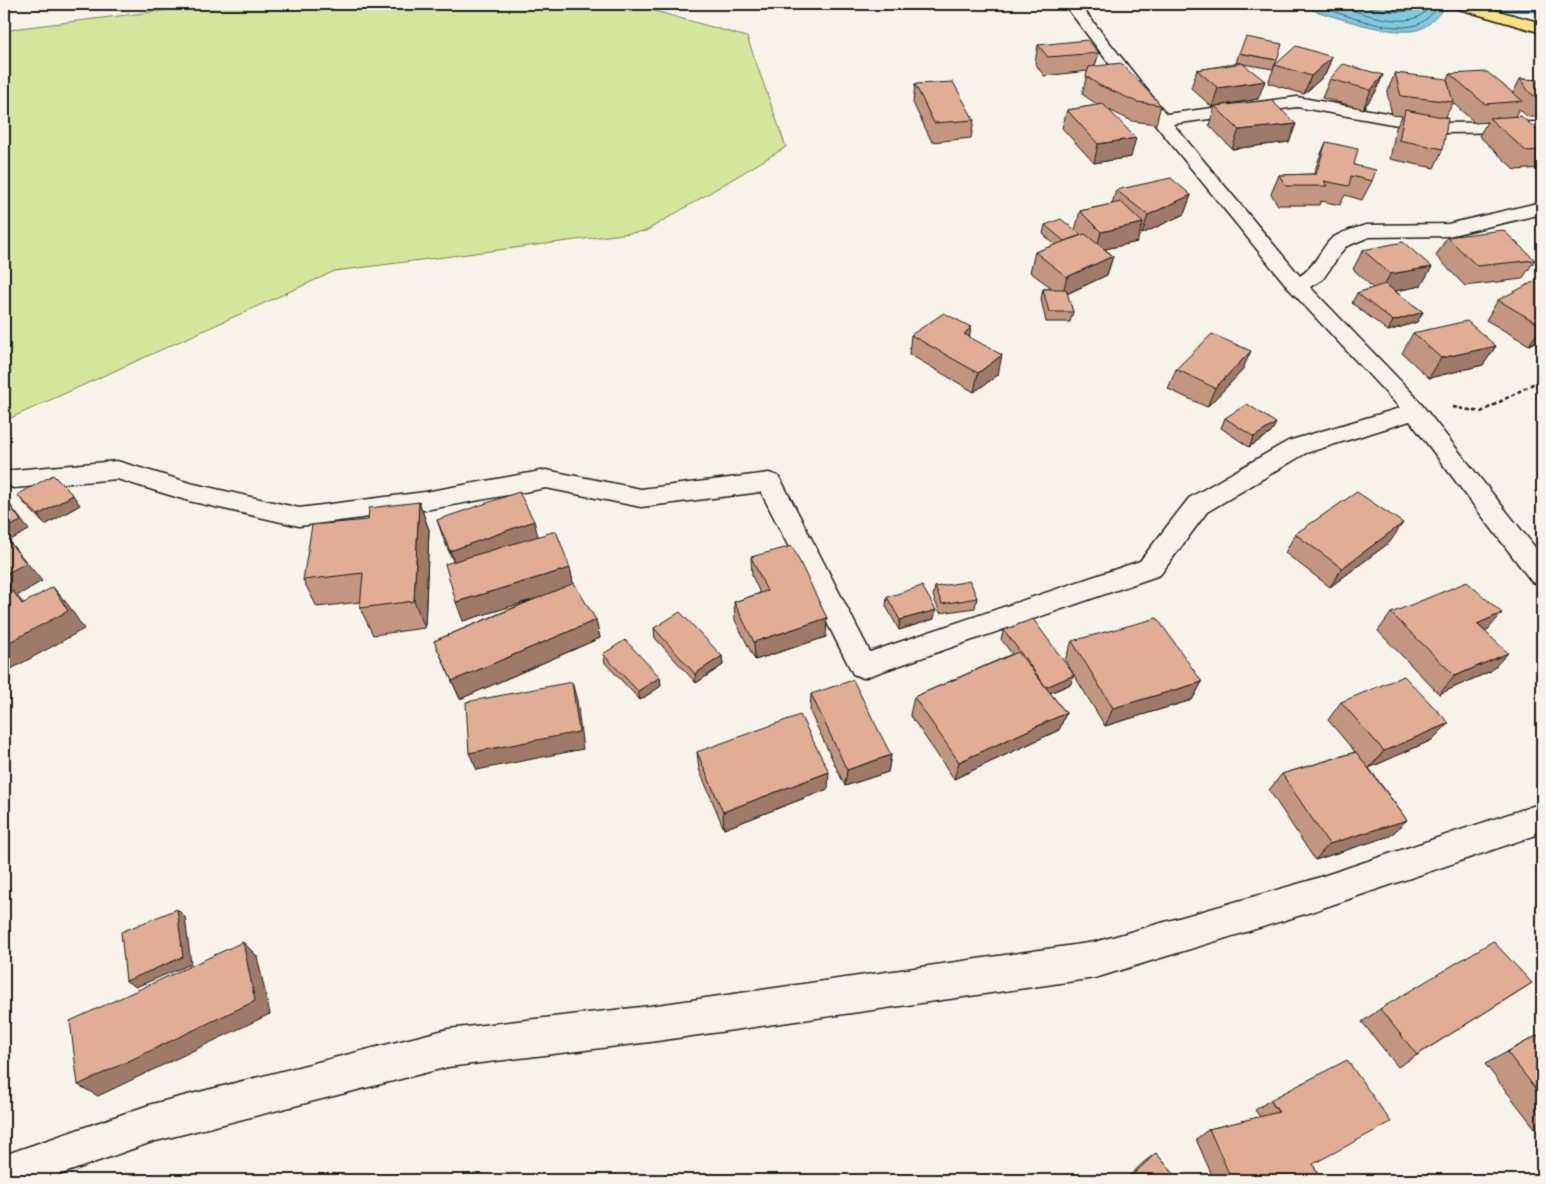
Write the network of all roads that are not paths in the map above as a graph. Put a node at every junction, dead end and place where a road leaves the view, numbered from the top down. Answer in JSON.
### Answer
{"nodes":[{"id":1,"x":1071,"y":4,"type":"edge"},
{"id":2,"x":1457,"y":4,"type":"edge"},
{"id":3,"x":1542,"y":28,"type":"edge"},
{"id":4,"x":1161,"y":120,"type":"junction"},
{"id":5,"x":1542,"y":127,"type":"edge"},
{"id":6,"x":1542,"y":208,"type":"edge"},
{"id":7,"x":1297,"y":286,"type":"junction"},
{"id":8,"x":1410,"y":406,"type":"junction"},
{"id":9,"x":14,"y":479,"type":"dead end"},
{"id":10,"x":1542,"y":575,"type":"edge"},
{"id":11,"x":1542,"y":818,"type":"edge"},
{"id":12,"x":4,"y":1175,"type":"edge"}],
"edges":[{"from":1,"to":4,"type":"street"},
{"from":2,"to":3,"type":"main road"},
{"from":4,"to":5,"type":"street"},
{"from":4,"to":7,"type":"street"},
{"from":6,"to":7,"type":"street"},
{"from":7,"to":8,"type":"street"},
{"from":8,"to":9,"type":"street"},
{"from":8,"to":10,"type":"street"},
{"from":11,"to":12,"type":"street"}]}
